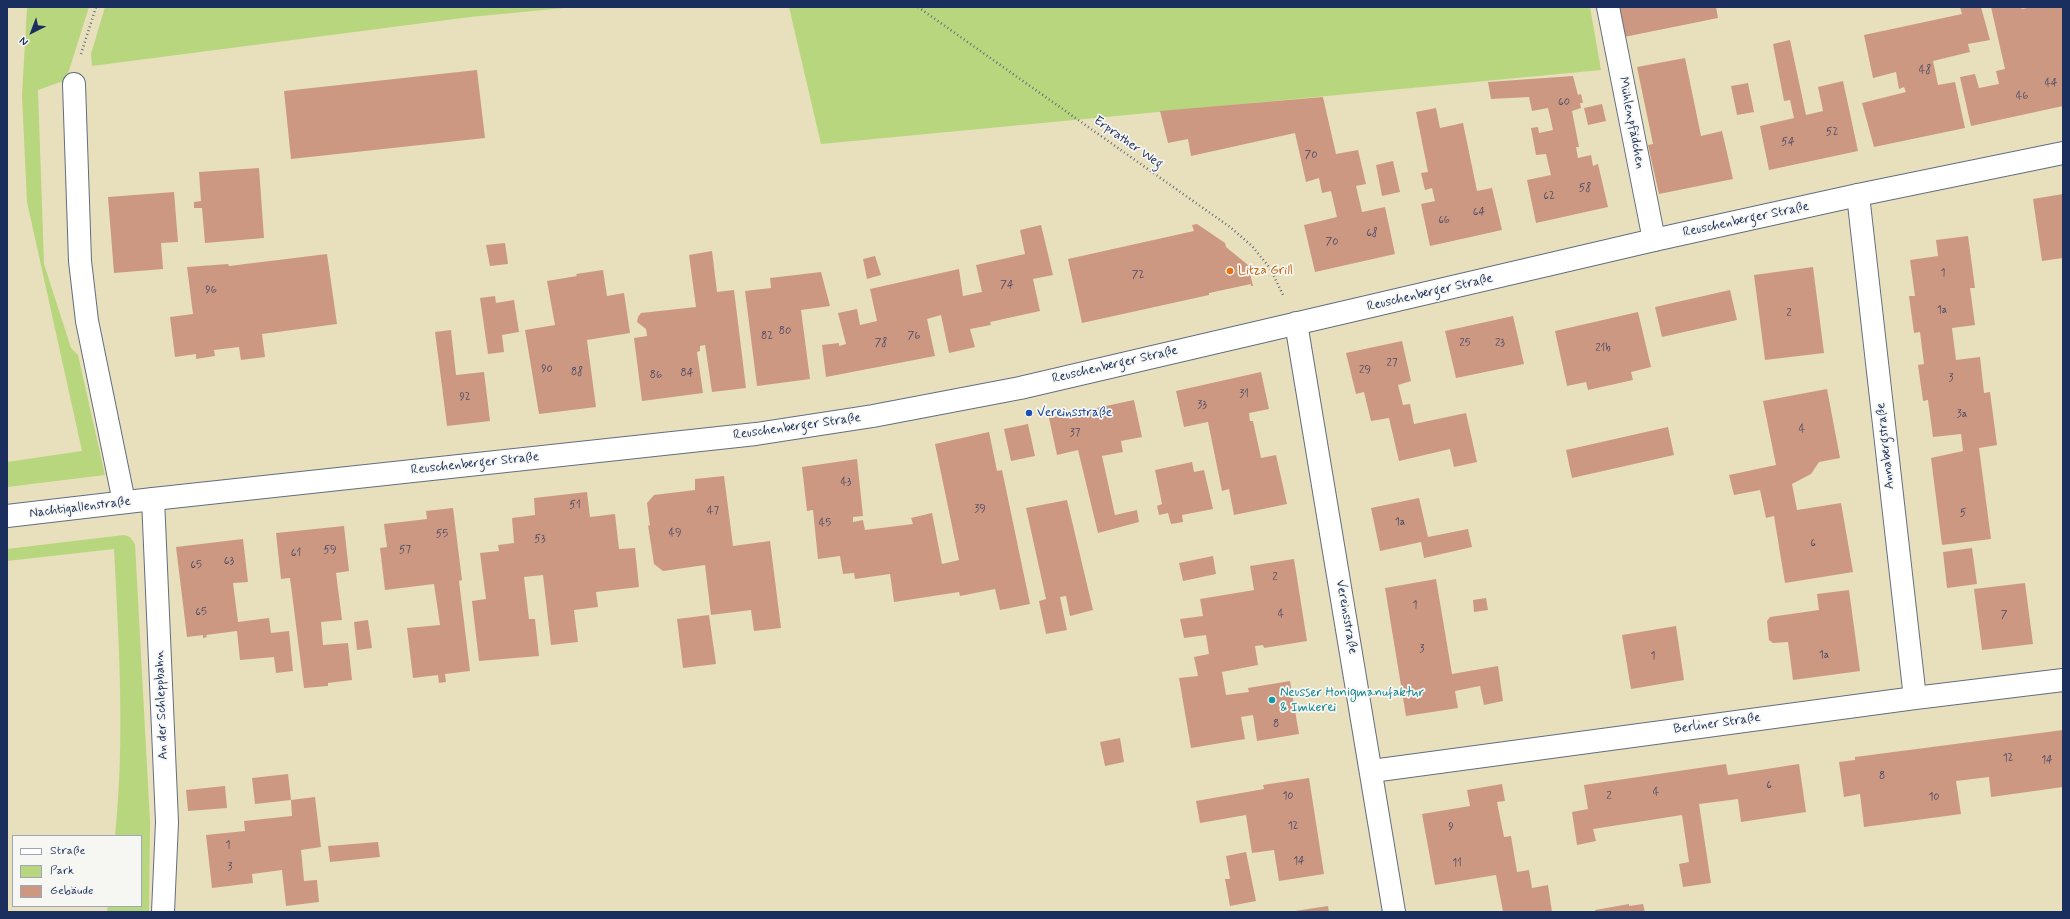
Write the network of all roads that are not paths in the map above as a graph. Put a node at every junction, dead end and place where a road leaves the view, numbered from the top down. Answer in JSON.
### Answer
{"nodes":[{"id":1,"x":1608,"y":7,"type":"edge"},
{"id":2,"x":74,"y":84,"type":"road end"},
{"id":3,"x":2063,"y":153,"type":"edge"},
{"id":4,"x":1858,"y":195,"type":"junction"},
{"id":5,"x":1654,"y":240,"type":"junction"},
{"id":6,"x":1296,"y":323,"type":"junction"},
{"id":7,"x":153,"y":499,"type":"junction"},
{"id":8,"x":124,"y":502,"type":"junction"},
{"id":9,"x":7,"y":516,"type":"edge"},
{"id":10,"x":2063,"y":680,"type":"edge"},
{"id":11,"x":1915,"y":698,"type":"junction"},
{"id":12,"x":1372,"y":771,"type":"junction"},
{"id":13,"x":163,"y":912,"type":"edge"},
{"id":14,"x":1394,"y":912,"type":"edge"}],
"edges":[{"from":1,"to":5,"type":"main road","name":"Mühlenpfädchen"},
{"from":2,"to":8,"type":"main road"},
{"from":3,"to":4,"type":"main road","name":"Reuschenberger Straße"},
{"from":4,"to":5,"type":"main road","name":"Reuschenberger Straße"},
{"from":4,"to":11,"type":"main road","name":"Annabergstraße"},
{"from":5,"to":6,"type":"main road","name":"Reuschenberger Straße"},
{"from":6,"to":7,"type":"main road","name":"Reuschenberger Straße"},
{"from":6,"to":12,"type":"main road","name":"Vereinsstraße"},
{"from":7,"to":8,"type":"main road","name":"Nachtigallenstraße"},
{"from":7,"to":13,"type":"main road","name":"An der Schleppbahn"},
{"from":8,"to":9,"type":"main road","name":"Nachtigallenstraße"},
{"from":10,"to":11,"type":"main road","name":"Berliner Straße"},
{"from":11,"to":12,"type":"main road","name":"Berliner Straße"},
{"from":12,"to":14,"type":"main road","name":"Vereinsstraße"}]}
